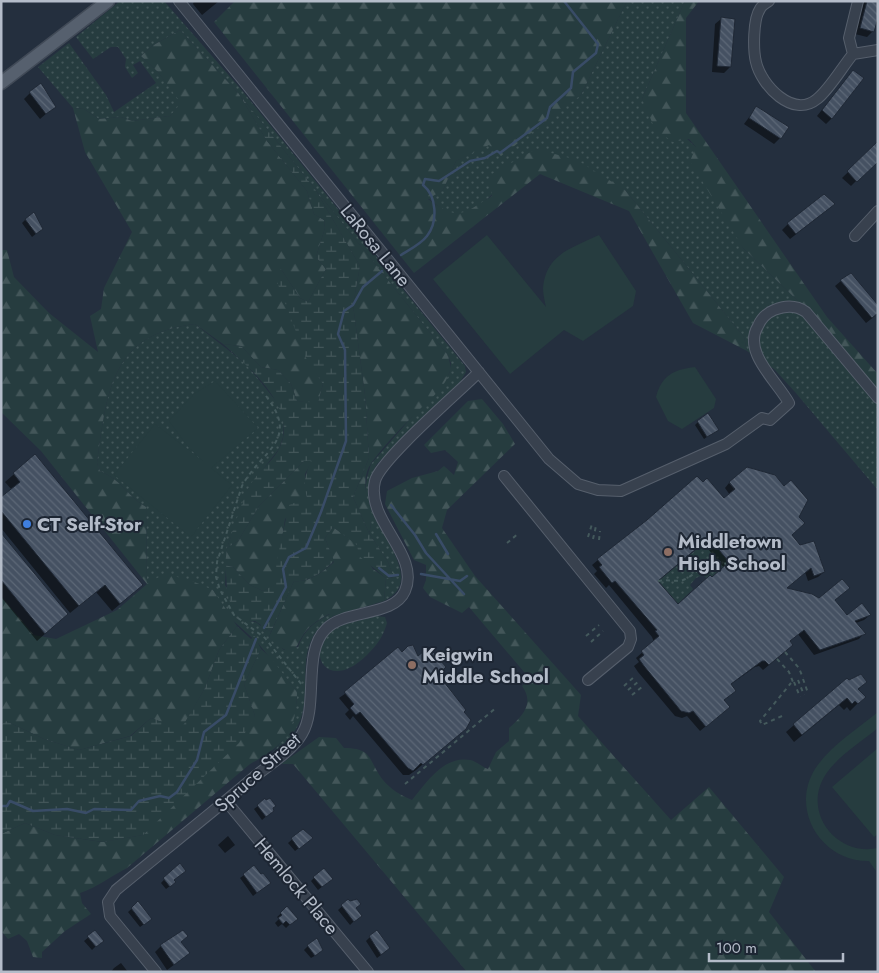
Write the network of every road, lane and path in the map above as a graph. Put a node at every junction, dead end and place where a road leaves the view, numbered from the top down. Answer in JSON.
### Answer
{"nodes":[{"id":1,"x":108,"y":1,"type":"edge"},
{"id":2,"x":179,"y":1,"type":"edge"},
{"id":3,"x":769,"y":1,"type":"edge"},
{"id":4,"x":858,"y":1,"type":"edge"},
{"id":5,"x":878,"y":50,"type":"edge"},
{"id":6,"x":853,"y":54,"type":"junction"},
{"id":7,"x":1,"y":83,"type":"edge"},
{"id":8,"x":878,"y":211,"type":"edge"},
{"id":9,"x":855,"y":236,"type":"dead end"},
{"id":10,"x":479,"y":372,"type":"junction"},
{"id":11,"x":266,"y":396,"type":"dead end"},
{"id":12,"x":878,"y":398,"type":"edge"},
{"id":13,"x":504,"y":476,"type":"dead end"},
{"id":14,"x":592,"y":524,"type":"dead end"},
{"id":15,"x":596,"y":526,"type":"dead end"},
{"id":16,"x":600,"y":531,"type":"dead end"},
{"id":17,"x":519,"y":533,"type":"dead end"},
{"id":18,"x":588,"y":537,"type":"dead end"},
{"id":19,"x":593,"y":538,"type":"dead end"},
{"id":20,"x":600,"y":540,"type":"dead end"},
{"id":21,"x":506,"y":543,"type":"dead end"},
{"id":22,"x":726,"y":564,"type":"dead end"},
{"id":23,"x":658,"y":581,"type":"dead end"},
{"id":24,"x":599,"y":626,"type":"dead end"},
{"id":25,"x":603,"y":631,"type":"dead end"},
{"id":26,"x":586,"y":636,"type":"dead end"},
{"id":27,"x":591,"y":642,"type":"dead end"},
{"id":28,"x":786,"y":652,"type":"dead end"},
{"id":29,"x":777,"y":659,"type":"dead end"},
{"id":30,"x":635,"y":676,"type":"dead end"},
{"id":31,"x":588,"y":680,"type":"dead end"},
{"id":32,"x":798,"y":680,"type":"dead end"},
{"id":33,"x":639,"y":681,"type":"dead end"},
{"id":34,"x":793,"y":682,"type":"junction"},
{"id":35,"x":624,"y":686,"type":"dead end"},
{"id":36,"x":643,"y":686,"type":"dead end"},
{"id":37,"x":303,"y":687,"type":"dead end"},
{"id":38,"x":628,"y":690,"type":"dead end"},
{"id":39,"x":808,"y":693,"type":"dead end"},
{"id":40,"x":632,"y":695,"type":"dead end"},
{"id":41,"x":804,"y":695,"type":"dead end"},
{"id":42,"x":800,"y":697,"type":"dead end"},
{"id":43,"x":497,"y":707,"type":"dead end"},
{"id":44,"x":782,"y":716,"type":"dead end"},
{"id":45,"x":405,"y":784,"type":"dead end"},
{"id":46,"x":226,"y":801,"type":"junction"},
{"id":47,"x":156,"y":972,"type":"edge"},
{"id":48,"x":368,"y":972,"type":"edge"}],
"edges":[{"from":1,"to":7,"type":"main road"},
{"from":2,"to":10,"type":"street","name":"LaRosa Lane"},
{"from":3,"to":6,"type":"street"},
{"from":4,"to":6,"type":"street"},
{"from":5,"to":6,"type":"street"},
{"from":8,"to":9,"type":"street"},
{"from":10,"to":12,"type":"street","name":"LaRosa Lane"},
{"from":10,"to":46,"type":"street","name":"Spruce Street"},
{"from":11,"to":37,"type":"path"},
{"from":13,"to":31,"type":"street"},
{"from":14,"to":18,"type":"path"},
{"from":15,"to":19,"type":"path"},
{"from":16,"to":20,"type":"path"},
{"from":17,"to":21,"type":"path"},
{"from":22,"to":23,"type":"path"},
{"from":24,"to":26,"type":"path"},
{"from":25,"to":27,"type":"path"},
{"from":28,"to":39,"type":"path"},
{"from":29,"to":34,"type":"path"},
{"from":30,"to":35,"type":"path"},
{"from":32,"to":41,"type":"path"},
{"from":33,"to":38,"type":"path"},
{"from":34,"to":42,"type":"path"},
{"from":34,"to":44,"type":"path"},
{"from":36,"to":40,"type":"path"},
{"from":43,"to":45,"type":"path"},
{"from":46,"to":47,"type":"street","name":"Spruce Street"},
{"from":46,"to":48,"type":"street","name":"Hemlock Place"}]}
